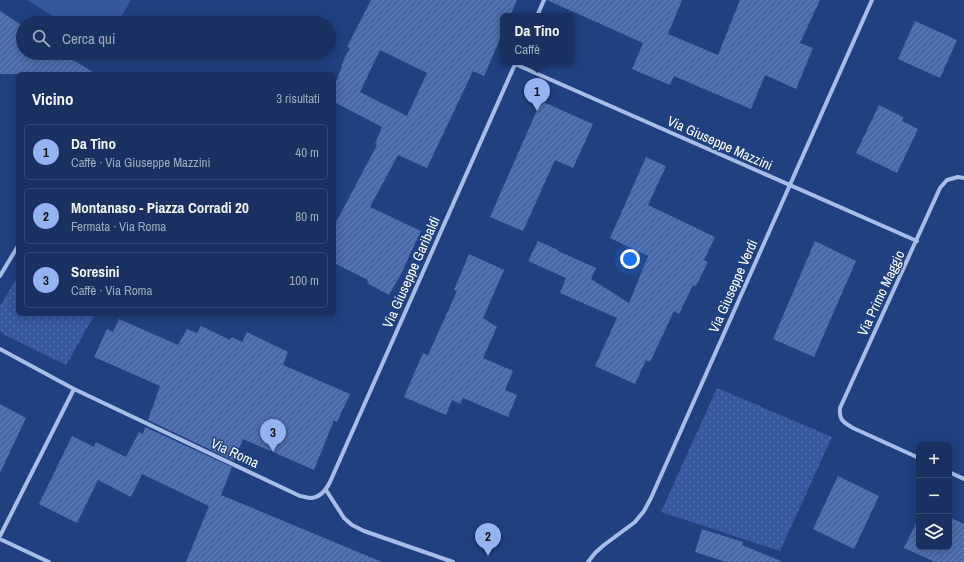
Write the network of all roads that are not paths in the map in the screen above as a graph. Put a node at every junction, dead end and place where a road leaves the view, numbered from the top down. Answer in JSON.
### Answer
{"nodes":[{"id":1,"x":544,"y":0,"type":"edge"},
{"id":2,"x":872,"y":0,"type":"edge"},
{"id":3,"x":538,"y":13,"type":"edge"},
{"id":4,"x":515,"y":65,"type":"edge"},
{"id":5,"x":520,"y":65,"type":"edge"},
{"id":6,"x":964,"y":178,"type":"edge"},
{"id":7,"x":790,"y":185,"type":"junction"},
{"id":8,"x":917,"y":241,"type":"junction"},
{"id":9,"x":16,"y":249,"type":"edge"},
{"id":10,"x":0,"y":276,"type":"edge"},
{"id":11,"x":0,"y":349,"type":"edge"},
{"id":12,"x":74,"y":390,"type":"junction"},
{"id":13,"x":916,"y":457,"type":"edge"},
{"id":14,"x":952,"y":473,"type":"edge"},
{"id":15,"x":964,"y":479,"type":"edge"},
{"id":16,"x":326,"y":490,"type":"junction"},
{"id":17,"x":0,"y":536,"type":"edge"},
{"id":18,"x":0,"y":539,"type":"edge"},
{"id":19,"x":48,"y":562,"type":"edge"},
{"id":20,"x":453,"y":562,"type":"edge"},
{"id":21,"x":588,"y":562,"type":"edge"}],
"edges":[{"from":1,"to":3,"type":"street"},
{"from":2,"to":7,"type":"street","name":"Via Giuseppe Verdi"},
{"from":4,"to":16,"type":"street","name":"Via Giuseppe Garibaldi"},
{"from":5,"to":7,"type":"street","name":"Via Giuseppe Mazzini"},
{"from":6,"to":8,"type":"street","name":"Via Primo Maggio"},
{"from":7,"to":8,"type":"street","name":"Via Giuseppe Mazzini"},
{"from":7,"to":21,"type":"street","name":"Via Giuseppe Verdi"},
{"from":8,"to":13,"type":"street","name":"Via Primo Maggio"},
{"from":9,"to":10,"type":"street"},
{"from":11,"to":12,"type":"street","name":"Via Roma"},
{"from":12,"to":16,"type":"street","name":"Via Roma"},
{"from":12,"to":17,"type":"street"},
{"from":14,"to":15,"type":"street"},
{"from":16,"to":20,"type":"street"},
{"from":18,"to":19,"type":"street"}]}
